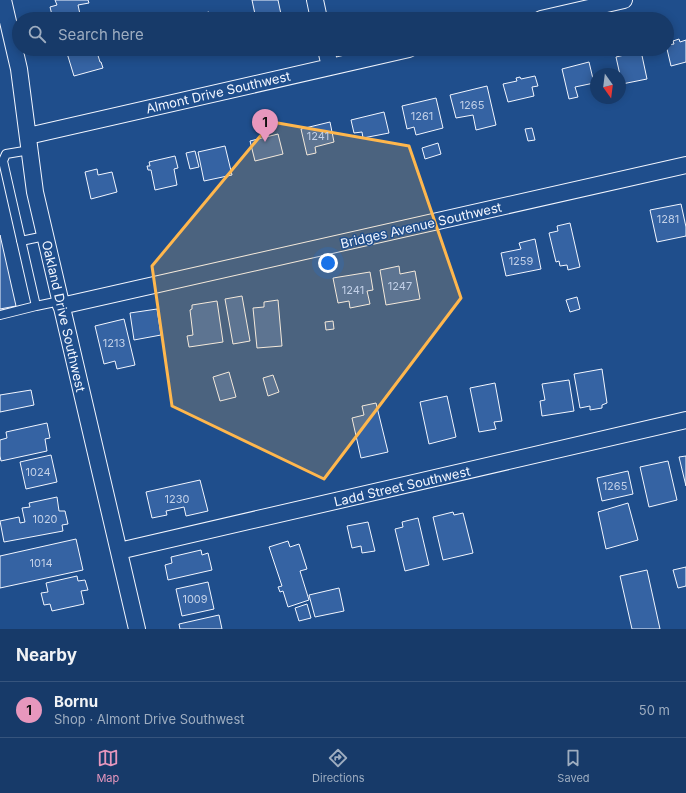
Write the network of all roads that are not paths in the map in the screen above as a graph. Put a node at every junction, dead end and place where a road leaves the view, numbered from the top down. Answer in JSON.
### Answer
{"nodes":[{"id":1,"x":3,"y":0,"type":"edge"},
{"id":2,"x":315,"y":0,"type":"edge"},
{"id":3,"x":624,"y":0,"type":"edge"},
{"id":4,"x":600,"y":3,"type":"edge"},
{"id":5,"x":318,"y":12,"type":"edge"},
{"id":6,"x":566,"y":12,"type":"edge"},
{"id":7,"x":12,"y":39,"type":"edge"},
{"id":8,"x":16,"y":56,"type":"edge"},
{"id":9,"x":328,"y":56,"type":"edge"},
{"id":10,"x":378,"y":56,"type":"edge"},
{"id":11,"x":330,"y":67,"type":"junction"},
{"id":12,"x":29,"y":143,"type":"junction"},
{"id":13,"x":686,"y":165,"type":"edge"},
{"id":14,"x":46,"y":236,"type":"junction"},
{"id":15,"x":21,"y":241,"type":"junction"},
{"id":16,"x":61,"y":303,"type":"junction"},
{"id":17,"x":36,"y":306,"type":"junction"},
{"id":18,"x":0,"y":315,"type":"edge"},
{"id":19,"x":686,"y":420,"type":"edge"},
{"id":20,"x":119,"y":551,"type":"junction"},
{"id":21,"x":137,"y":629,"type":"edge"}],
"edges":[{"from":1,"to":7,"type":"street","name":"Oakland Drive Southwest"},
{"from":2,"to":5,"type":"street"},
{"from":3,"to":4,"type":"street"},
{"from":4,"to":6,"type":"street"},
{"from":8,"to":12,"type":"street","name":"Oakland Drive Southwest"},
{"from":9,"to":11,"type":"street"},
{"from":10,"to":11,"type":"street","name":"Almont Drive Southwest"},
{"from":11,"to":12,"type":"street","name":"Almont Drive Southwest"},
{"from":12,"to":14,"type":"street","name":"Oakland Drive Southwest"},
{"from":12,"to":15,"type":"lane"},
{"from":13,"to":16,"type":"street","name":"Bridges Avenue Southwest"},
{"from":14,"to":15,"type":"lane"},
{"from":14,"to":16,"type":"street","name":"Oakland Drive Southwest"},
{"from":15,"to":17,"type":"lane"},
{"from":16,"to":17,"type":"lane"},
{"from":16,"to":20,"type":"street","name":"Oakland Drive Southwest"},
{"from":17,"to":18,"type":"lane"},
{"from":19,"to":20,"type":"street","name":"Ladd Street Southwest"},
{"from":20,"to":21,"type":"street","name":"Oakland Drive Southwest"}]}
